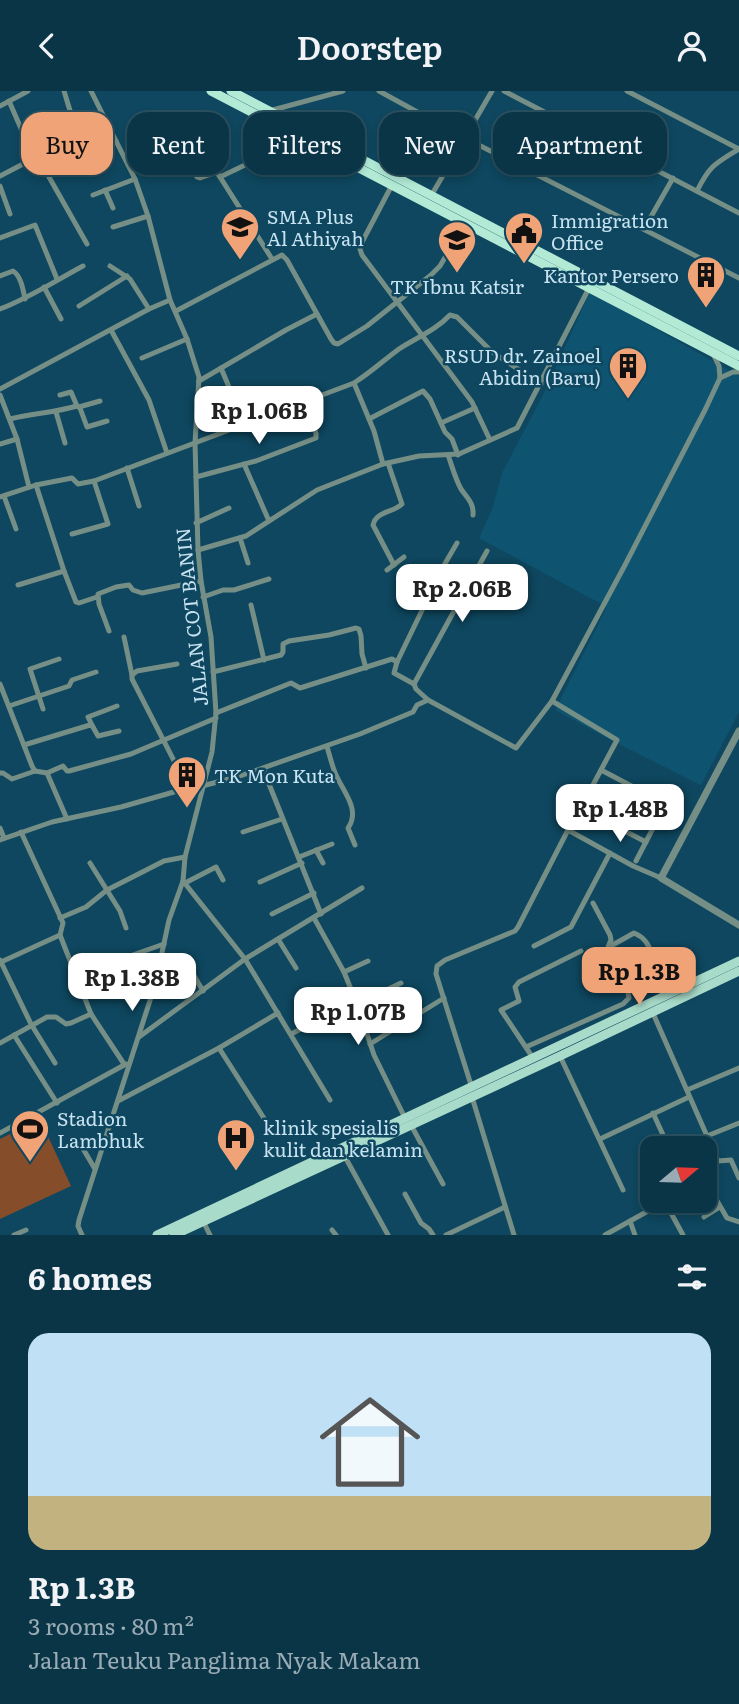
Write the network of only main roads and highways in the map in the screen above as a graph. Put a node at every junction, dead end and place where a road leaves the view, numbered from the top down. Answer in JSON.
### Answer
{"nodes":[{"id":1,"x":211,"y":91,"type":"edge"},
{"id":2,"x":230,"y":91,"type":"edge"},
{"id":3,"x":681,"y":331,"type":"junction"},
{"id":4,"x":739,"y":356,"type":"edge"},
{"id":5,"x":739,"y":369,"type":"edge"},
{"id":6,"x":739,"y":961,"type":"edge"},
{"id":7,"x":739,"y":971,"type":"edge"},
{"id":8,"x":553,"y":1056,"type":"junction"},
{"id":9,"x":472,"y":1093,"type":"junction"},
{"id":10,"x":408,"y":1122,"type":"junction"},
{"id":11,"x":202,"y":1218,"type":"junction"},
{"id":12,"x":158,"y":1235,"type":"edge"},
{"id":13,"x":174,"y":1235,"type":"edge"}],
"edges":[{"from":1,"to":3,"type":"highway"},
{"from":2,"to":3,"type":"highway"},
{"from":3,"to":4,"type":"highway"},
{"from":3,"to":5,"type":"highway"},
{"from":6,"to":8,"type":"main road"},
{"from":7,"to":8,"type":"main road"},
{"from":8,"to":9,"type":"main road"},
{"from":8,"to":9,"type":"main road"},
{"from":9,"to":10,"type":"main road"},
{"from":10,"to":11,"type":"main road"},
{"from":10,"to":11,"type":"main road"},
{"from":11,"to":12,"type":"main road"},
{"from":11,"to":13,"type":"main road"}]}
